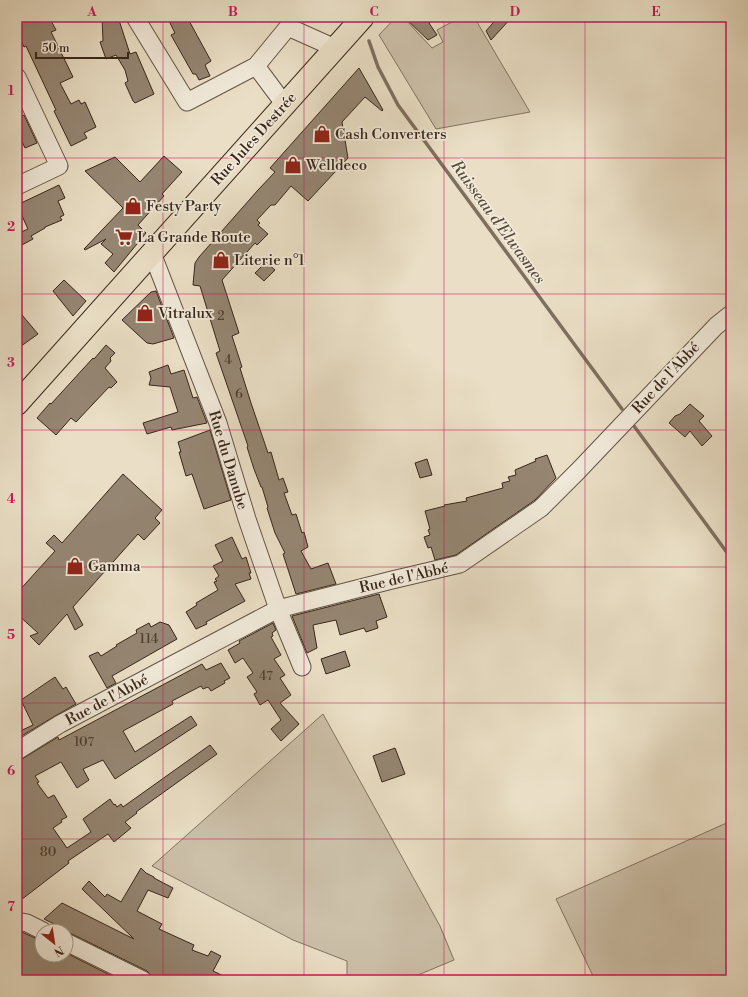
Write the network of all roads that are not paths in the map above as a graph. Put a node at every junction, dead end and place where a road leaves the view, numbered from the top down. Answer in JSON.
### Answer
{"nodes":[{"id":1,"x":135,"y":17,"type":"edge"},
{"id":2,"x":363,"y":17,"type":"edge"},
{"id":3,"x":286,"y":22,"type":"edge"},
{"id":4,"x":335,"y":48,"type":"junction"},
{"id":5,"x":256,"y":66,"type":"junction"},
{"id":6,"x":17,"y":77,"type":"edge"},
{"id":7,"x":285,"y":105,"type":"junction"},
{"id":8,"x":17,"y":186,"type":"edge"},
{"id":9,"x":152,"y":254,"type":"junction"},
{"id":10,"x":731,"y":314,"type":"edge"},
{"id":11,"x":17,"y":404,"type":"edge"},
{"id":12,"x":278,"y":609,"type":"junction"},
{"id":13,"x":302,"y":667,"type":"dead end"},
{"id":14,"x":17,"y":751,"type":"edge"},
{"id":15,"x":17,"y":921,"type":"edge"},
{"id":16,"x":34,"y":926,"type":"edge"},
{"id":17,"x":74,"y":946,"type":"edge"},
{"id":18,"x":143,"y":980,"type":"edge"}],
"edges":[{"from":1,"to":5,"type":"street"},
{"from":2,"to":4,"type":"main road","name":"Rue Jules Destrée"},
{"from":3,"to":4,"type":"street"},
{"from":3,"to":5,"type":"street"},
{"from":4,"to":7,"type":"main road","name":"Rue Jules Destrée"},
{"from":5,"to":7,"type":"street"},
{"from":6,"to":8,"type":"street"},
{"from":7,"to":9,"type":"main road","name":"Rue Jules Destrée"},
{"from":9,"to":11,"type":"main road","name":"Rue Jules Destrée"},
{"from":9,"to":12,"type":"street","name":"Rue du Danube"},
{"from":10,"to":12,"type":"street","name":"Rue de l'Abbé"},
{"from":12,"to":13,"type":"street","name":"Rue du Danube"},
{"from":12,"to":14,"type":"street","name":"Rue de l'Abbé"},
{"from":15,"to":16,"type":"street"},
{"from":17,"to":18,"type":"street"}]}
